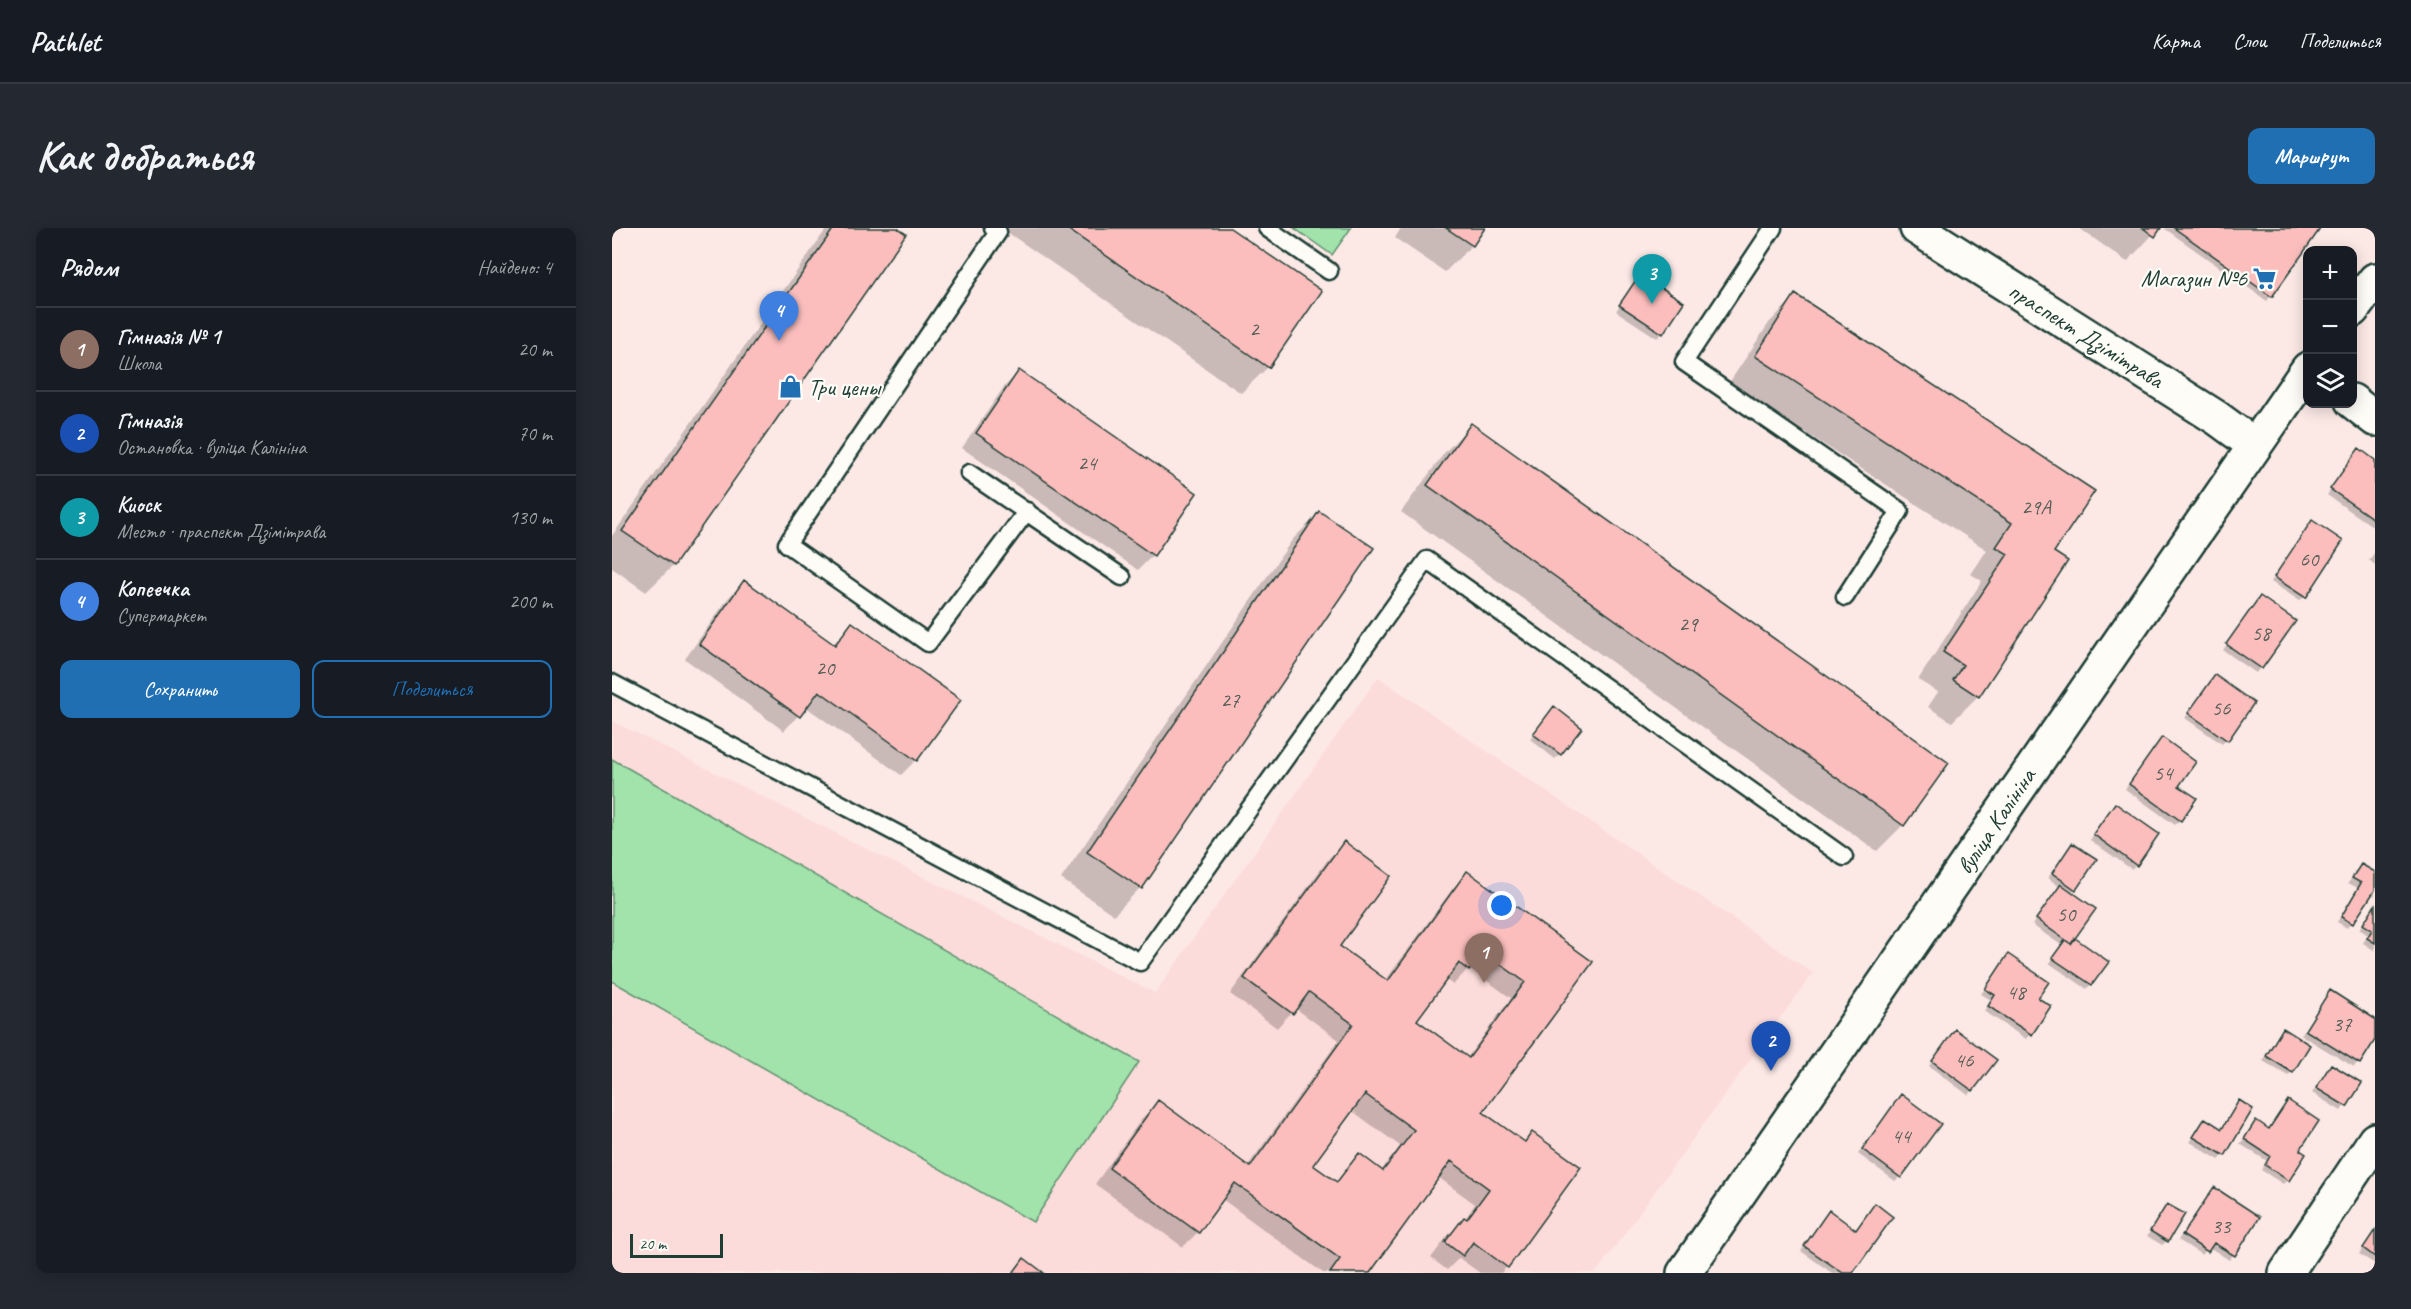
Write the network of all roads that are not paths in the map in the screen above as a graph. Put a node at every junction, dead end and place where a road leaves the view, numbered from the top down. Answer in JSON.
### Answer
{"nodes":[{"id":1,"x":993,"y":228,"type":"edge"},
{"id":2,"x":1268,"y":228,"type":"edge"},
{"id":3,"x":1773,"y":228,"type":"edge"},
{"id":4,"x":1917,"y":228,"type":"edge"},
{"id":5,"x":1329,"y":271,"type":"dead end"},
{"id":6,"x":2375,"y":280,"type":"edge"},
{"id":7,"x":2357,"y":303,"type":"edge"},
{"id":8,"x":2303,"y":375,"type":"edge"},
{"id":9,"x":2357,"y":405,"type":"edge"},
{"id":10,"x":2375,"y":419,"type":"edge"},
{"id":11,"x":2254,"y":445,"type":"junction"},
{"id":12,"x":969,"y":473,"type":"dead end"},
{"id":13,"x":1027,"y":512,"type":"junction"},
{"id":14,"x":1122,"y":577,"type":"dead end"},
{"id":15,"x":1845,"y":597,"type":"dead end"},
{"id":16,"x":612,"y":683,"type":"edge"},
{"id":17,"x":1844,"y":857,"type":"dead end"},
{"id":18,"x":2375,"y":1140,"type":"edge"},
{"id":19,"x":1684,"y":1273,"type":"edge"},
{"id":20,"x":2286,"y":1273,"type":"edge"}],
"edges":[{"from":1,"to":13,"type":"lane"},
{"from":2,"to":5,"type":"lane"},
{"from":3,"to":15,"type":"lane"},
{"from":4,"to":11,"type":"main road","name":"праспект Дзімітрава"},
{"from":6,"to":7,"type":"main road"},
{"from":8,"to":11,"type":"main road","name":"вуліца Калініна"},
{"from":9,"to":10,"type":"main road"},
{"from":11,"to":19,"type":"main road","name":"вуліца Калініна"},
{"from":12,"to":13,"type":"lane"},
{"from":13,"to":14,"type":"lane"},
{"from":16,"to":17,"type":"lane"},
{"from":18,"to":20,"type":"main road"}]}
